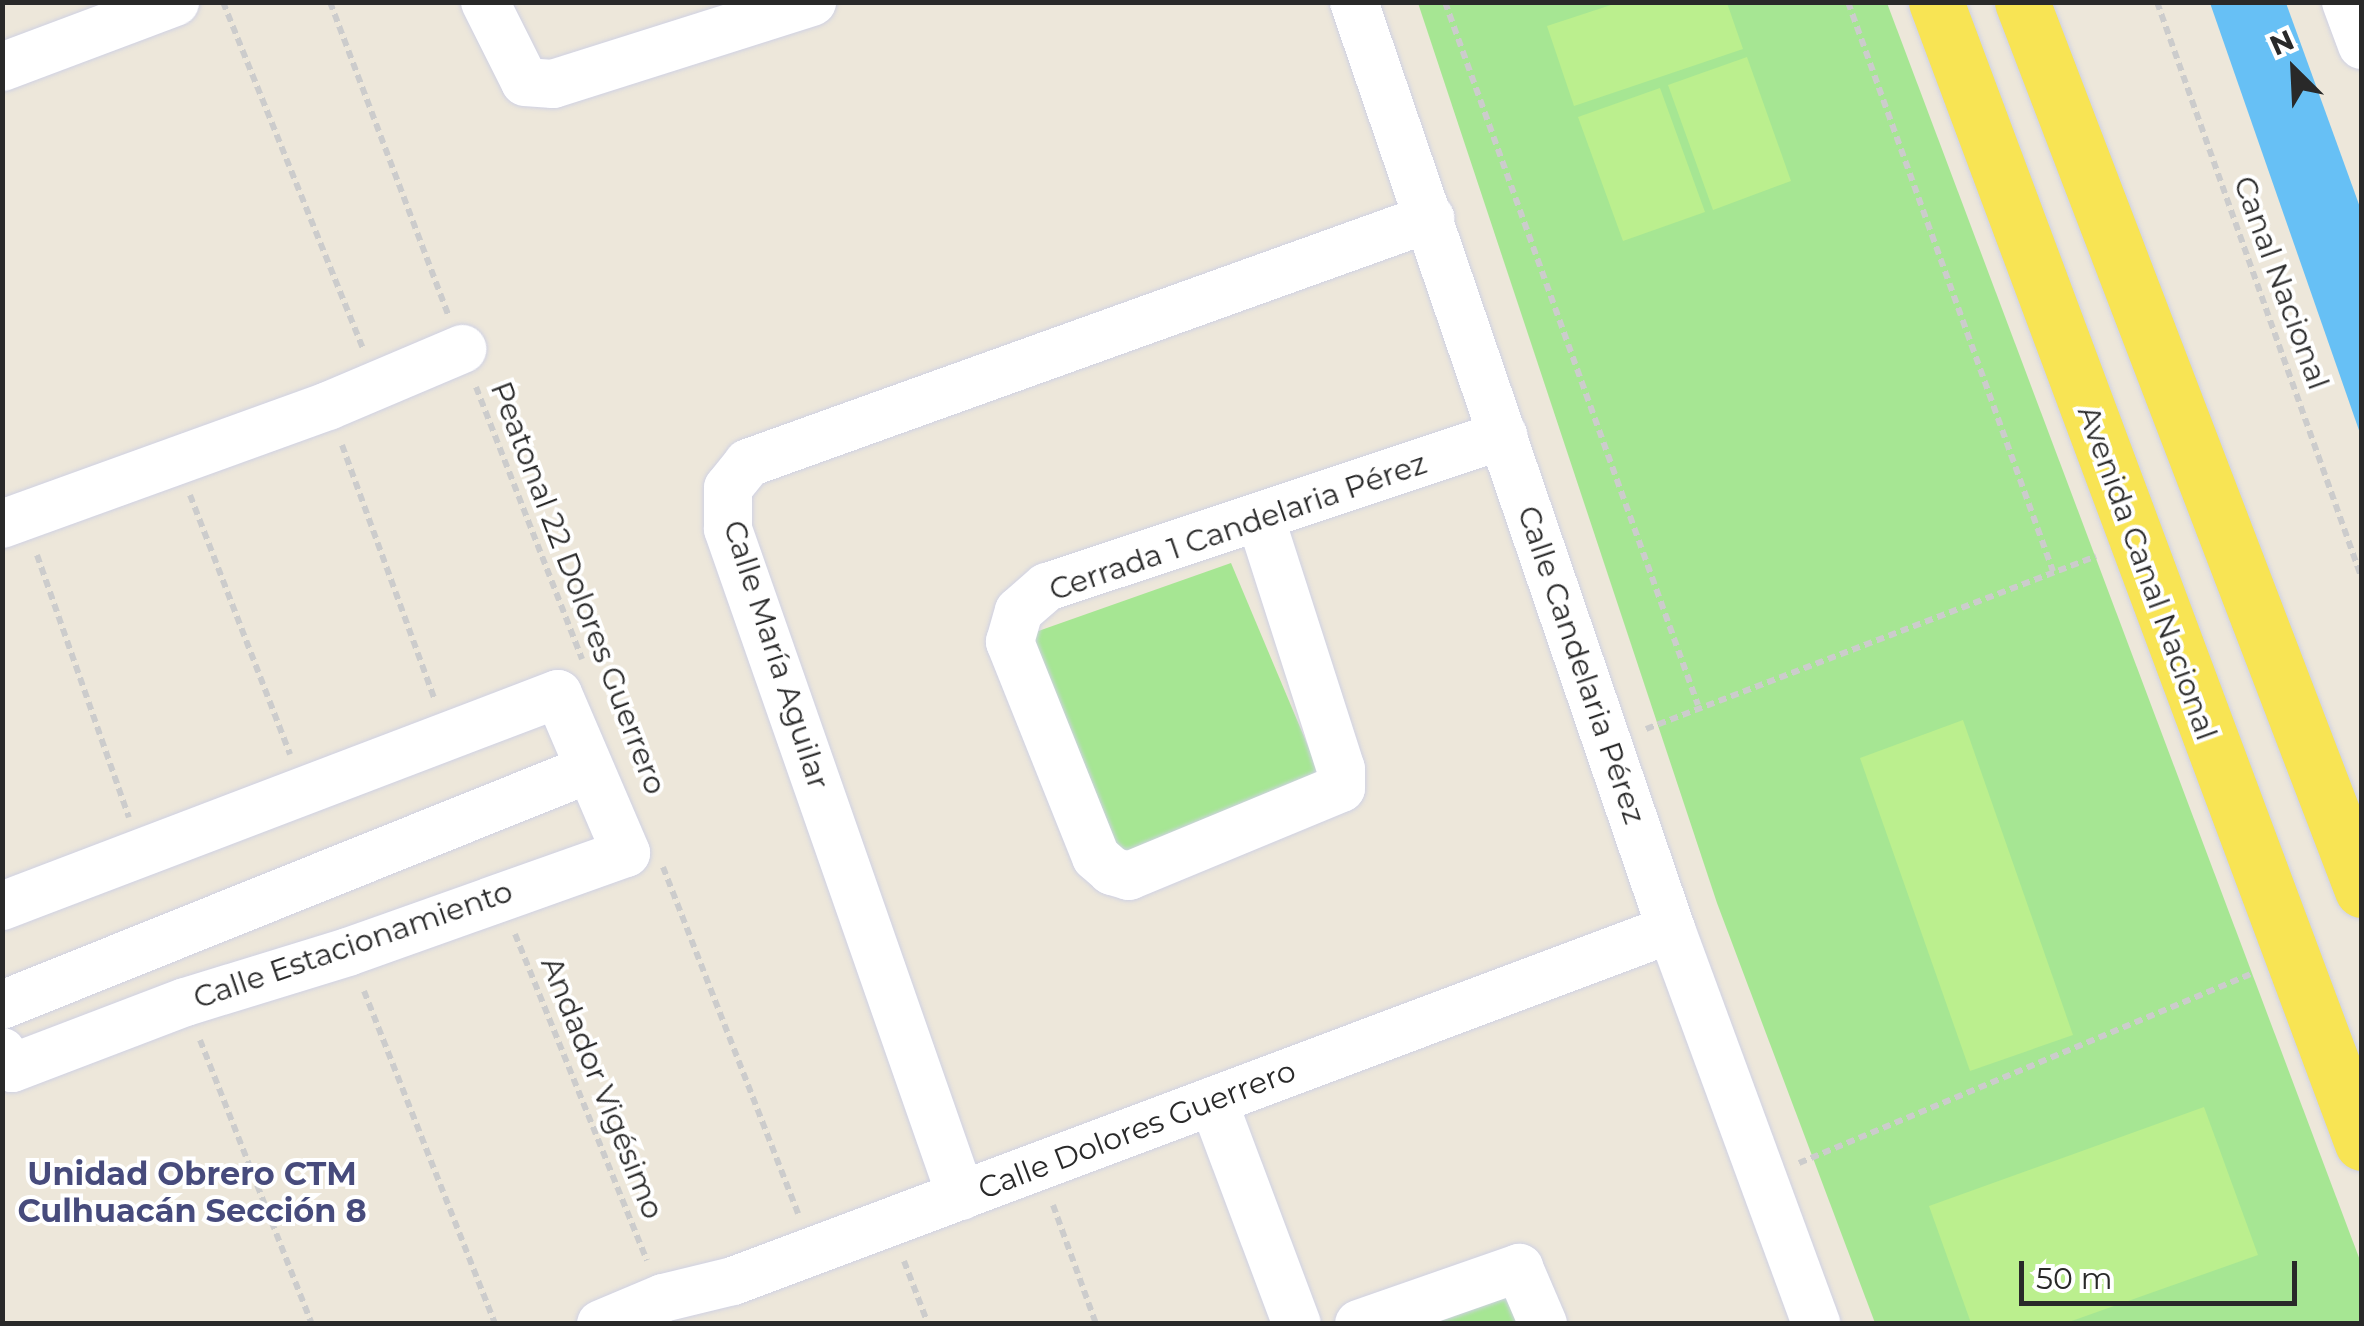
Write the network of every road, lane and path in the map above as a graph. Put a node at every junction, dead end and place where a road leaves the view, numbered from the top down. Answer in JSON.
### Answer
{"nodes":[{"id":1,"x":175,"y":2,"type":"edge"},
{"id":2,"x":223,"y":2,"type":"edge"},
{"id":3,"x":330,"y":2,"type":"edge"},
{"id":4,"x":485,"y":2,"type":"edge"},
{"id":5,"x":812,"y":2,"type":"edge"},
{"id":6,"x":1354,"y":2,"type":"edge"},
{"id":7,"x":1445,"y":2,"type":"edge"},
{"id":8,"x":1848,"y":2,"type":"edge"},
{"id":9,"x":1936,"y":2,"type":"edge"},
{"id":10,"x":2022,"y":2,"type":"edge"},
{"id":11,"x":2157,"y":2,"type":"edge"},
{"id":12,"x":2346,"y":2,"type":"edge"},
{"id":13,"x":2362,"y":46,"type":"edge"},
{"id":14,"x":2,"y":67,"type":"edge"},
{"id":15,"x":1430,"y":218,"type":"junction"},
{"id":16,"x":462,"y":349,"type":"junction"},
{"id":17,"x":376,"y":381,"type":"junction"},
{"id":18,"x":328,"y":406,"type":"junction"},
{"id":19,"x":1503,"y":435,"type":"junction"},
{"id":20,"x":176,"y":457,"type":"junction"},
{"id":21,"x":1260,"y":517,"type":"junction"},
{"id":22,"x":13,"y":520,"type":"edge"},
{"id":23,"x":2136,"y":542,"type":"junction"},
{"id":24,"x":2053,"y":571,"type":"junction"},
{"id":25,"x":2362,"y":580,"type":"edge"},
{"id":26,"x":590,"y":678,"type":"dead end"},
{"id":27,"x":1698,"y":705,"type":"junction"},
{"id":28,"x":450,"y":739,"type":"junction"},
{"id":29,"x":1608,"y":747,"type":"junction"},
{"id":30,"x":589,"y":769,"type":"junction"},
{"id":31,"x":306,"y":794,"type":"junction"},
{"id":32,"x":143,"y":856,"type":"junction"},
{"id":33,"x":660,"y":861,"type":"dead end"},
{"id":34,"x":2362,"y":890,"type":"edge"},
{"id":35,"x":499,"y":895,"type":"junction"},
{"id":36,"x":2,"y":906,"type":"edge"},
{"id":37,"x":1670,"y":930,"type":"junction"},
{"id":38,"x":348,"y":952,"type":"junction"},
{"id":39,"x":2290,"y":958,"type":"junction"},
{"id":40,"x":185,"y":1002,"type":"junction"},
{"id":41,"x":2,"y":1005,"type":"edge"},
{"id":42,"x":2,"y":1052,"type":"edge"},
{"id":43,"x":1212,"y":1101,"type":"junction"},
{"id":44,"x":2362,"y":1143,"type":"edge"},
{"id":45,"x":1039,"y":1166,"type":"junction"},
{"id":46,"x":1762,"y":1178,"type":"junction"},
{"id":47,"x":961,"y":1196,"type":"junction"},
{"id":48,"x":890,"y":1222,"type":"junction"},
{"id":49,"x":813,"y":1251,"type":"junction"},
{"id":50,"x":663,"y":1298,"type":"junction"},
{"id":51,"x":312,"y":1324,"type":"edge"},
{"id":52,"x":495,"y":1324,"type":"edge"},
{"id":53,"x":601,"y":1324,"type":"edge"},
{"id":54,"x":928,"y":1324,"type":"edge"},
{"id":55,"x":1096,"y":1324,"type":"edge"},
{"id":56,"x":1297,"y":1324,"type":"edge"},
{"id":57,"x":1359,"y":1324,"type":"edge"},
{"id":58,"x":1543,"y":1324,"type":"edge"},
{"id":59,"x":1816,"y":1324,"type":"edge"}],
"edges":[{"from":1,"to":14,"type":"street"},
{"from":2,"to":17,"type":"path"},
{"from":3,"to":16,"type":"path","name":"Peatonal 22 Dolores Guerrero"},
{"from":4,"to":5,"type":"street"},
{"from":6,"to":15,"type":"street","name":"Calle Candelaria Pérez"},
{"from":7,"to":27,"type":"path"},
{"from":8,"to":24,"type":"path"},
{"from":9,"to":23,"type":"main road","name":"Avenida Canal Nacional"},
{"from":10,"to":34,"type":"main road"},
{"from":11,"to":25,"type":"path","name":"Canal Nacional"},
{"from":12,"to":13,"type":"street"},
{"from":15,"to":19,"type":"street","name":"Calle Candelaria Pérez"},
{"from":15,"to":47,"type":"street","name":"Calle María Aguilar"},
{"from":16,"to":17,"type":"street"},
{"from":16,"to":26,"type":"path","name":"Peatonal 22 Dolores Guerrero"},
{"from":17,"to":18,"type":"street"},
{"from":18,"to":20,"type":"street"},
{"from":18,"to":28,"type":"path"},
{"from":19,"to":21,"type":"street","name":"Cerrada 1 Candelaria Pérez"},
{"from":19,"to":29,"type":"street","name":"Calle Candelaria Pérez"},
{"from":20,"to":22,"type":"street"},
{"from":20,"to":31,"type":"path"},
{"from":21,"to":21,"type":"street","name":"Cerrada 1 Candelaria Pérez"},
{"from":22,"to":32,"type":"path"},
{"from":23,"to":24,"type":"path"},
{"from":23,"to":39,"type":"main road","name":"Avenida Canal Nacional"},
{"from":24,"to":27,"type":"path"},
{"from":27,"to":29,"type":"path"},
{"from":28,"to":30,"type":"street","name":"Calle Estacionamiento"},
{"from":28,"to":31,"type":"street","name":"Calle Estacionamiento"},
{"from":29,"to":37,"type":"street","name":"Calle Candelaria Pérez"},
{"from":30,"to":35,"type":"street","name":"Calle Estacionamiento"},
{"from":30,"to":41,"type":"street"},
{"from":31,"to":32,"type":"street","name":"Calle Estacionamiento"},
{"from":32,"to":36,"type":"street","name":"Calle Estacionamiento"},
{"from":33,"to":49,"type":"path"},
{"from":35,"to":38,"type":"street","name":"Calle Estacionamiento"},
{"from":35,"to":50,"type":"path","name":"Andador Vigésimo"},
{"from":37,"to":43,"type":"street","name":"Calle Dolores Guerrero"},
{"from":37,"to":46,"type":"street","name":"Calle Candelaria Pérez"},
{"from":38,"to":40,"type":"street","name":"Calle Estacionamiento"},
{"from":38,"to":52,"type":"path"},
{"from":39,"to":44,"type":"main road","name":"Avenida Canal Nacional"},
{"from":39,"to":46,"type":"path"},
{"from":40,"to":42,"type":"street","name":"Calle Estacionamiento"},
{"from":40,"to":51,"type":"path"},
{"from":43,"to":45,"type":"street","name":"Calle Dolores Guerrero"},
{"from":43,"to":56,"type":"street"},
{"from":45,"to":47,"type":"street","name":"Calle Dolores Guerrero"},
{"from":45,"to":55,"type":"path"},
{"from":46,"to":59,"type":"street","name":"Calle Candelaria Pérez"},
{"from":47,"to":48,"type":"street","name":"Calle Dolores Guerrero"},
{"from":48,"to":49,"type":"street","name":"Calle Dolores Guerrero"},
{"from":48,"to":54,"type":"path"},
{"from":49,"to":50,"type":"street","name":"Calle Dolores Guerrero"},
{"from":50,"to":53,"type":"street","name":"Calle Dolores Guerrero"},
{"from":57,"to":58,"type":"street"}]}
